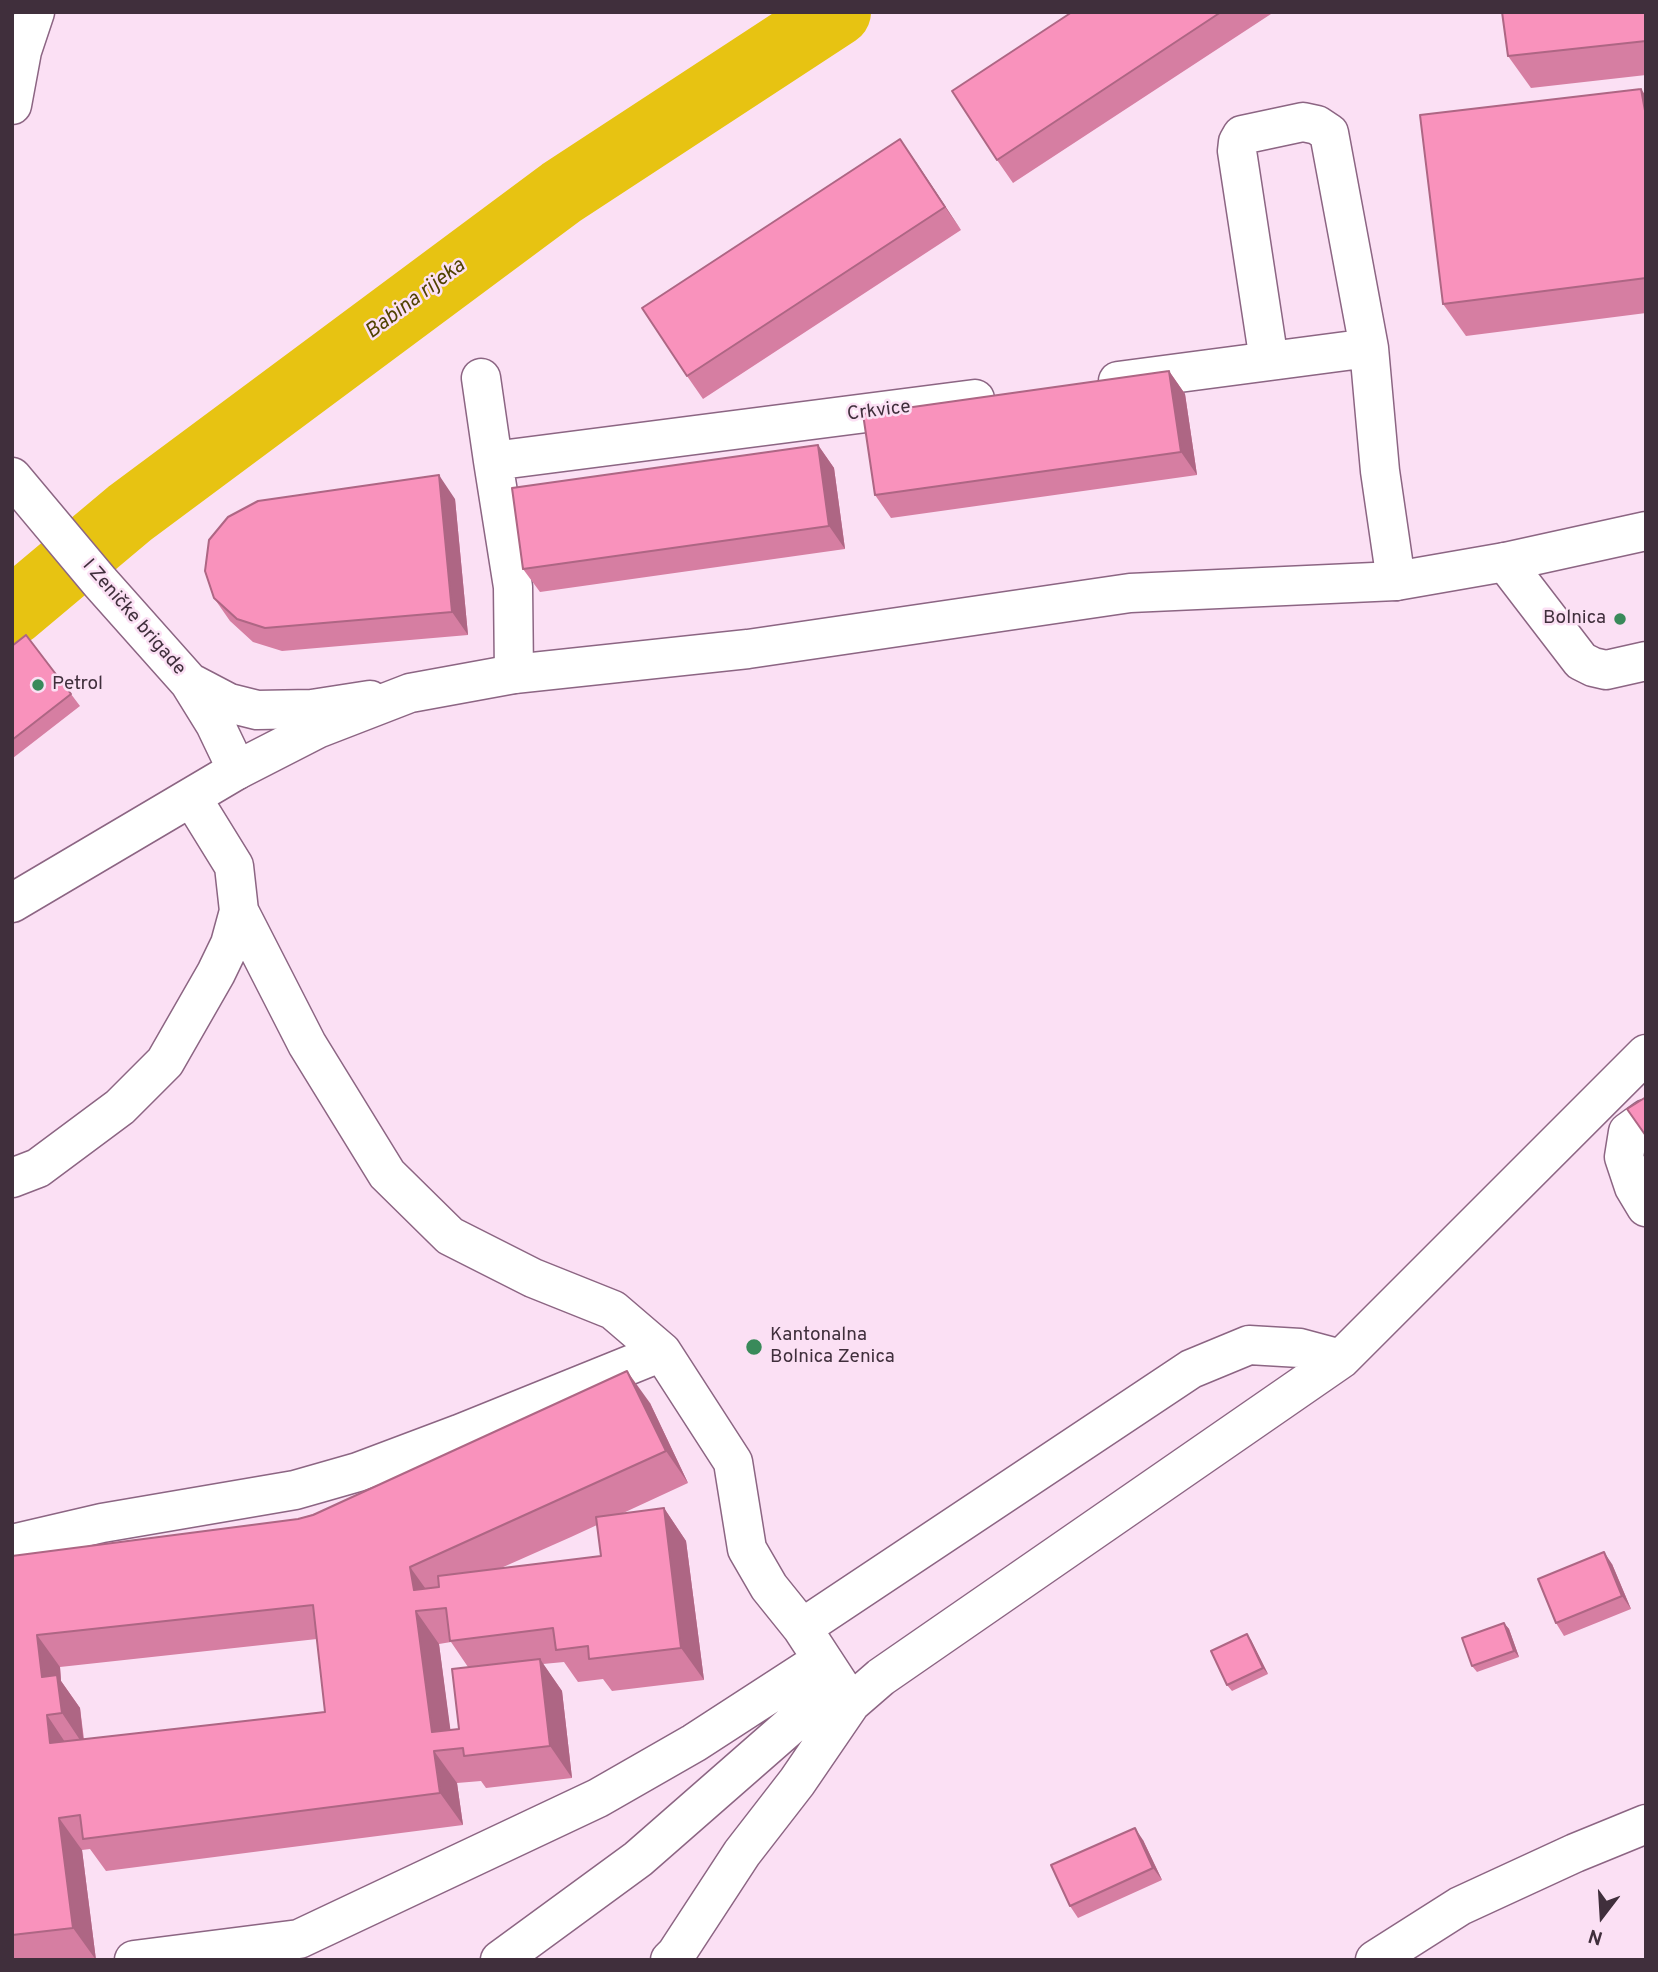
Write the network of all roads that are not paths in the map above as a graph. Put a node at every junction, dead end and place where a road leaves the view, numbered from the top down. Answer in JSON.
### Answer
{"nodes":[{"id":1,"x":35,"y":12,"type":"edge"},
{"id":2,"x":12,"y":105,"type":"edge"},
{"id":3,"x":1369,"y":348,"type":"junction"},
{"id":4,"x":1269,"y":361,"type":"junction"},
{"id":5,"x":481,"y":378,"type":"dead end"},
{"id":6,"x":1088,"y":384,"type":"edge"},
{"id":7,"x":1005,"y":395,"type":"edge"},
{"id":8,"x":493,"y":461,"type":"junction"},
{"id":9,"x":12,"y":477,"type":"edge"},
{"id":10,"x":1646,"y":531,"type":"edge"},
{"id":11,"x":1505,"y":562,"type":"junction"},
{"id":12,"x":1396,"y":581,"type":"junction"},
{"id":13,"x":1646,"y":661,"type":"edge"},
{"id":14,"x":514,"y":674,"type":"junction"},
{"id":15,"x":189,"y":682,"type":"junction"},
{"id":16,"x":410,"y":693,"type":"junction"},
{"id":17,"x":237,"y":770,"type":"junction"},
{"id":18,"x":192,"y":798,"type":"junction"},
{"id":19,"x":12,"y":903,"type":"edge"},
{"id":20,"x":239,"y":911,"type":"junction"},
{"id":21,"x":1646,"y":1054,"type":"edge"},
{"id":22,"x":1646,"y":1119,"type":"edge"},
{"id":23,"x":12,"y":1178,"type":"edge"},
{"id":24,"x":1646,"y":1207,"type":"edge"},
{"id":25,"x":662,"y":1352,"type":"junction"},
{"id":26,"x":1341,"y":1359,"type":"junction"},
{"id":27,"x":12,"y":1545,"type":"edge"},
{"id":28,"x":829,"y":1669,"type":"junction"},
{"id":29,"x":1646,"y":1824,"type":"edge"},
{"id":30,"x":134,"y":1960,"type":"edge"},
{"id":31,"x":500,"y":1960,"type":"edge"},
{"id":32,"x":670,"y":1960,"type":"edge"},
{"id":33,"x":1375,"y":1960,"type":"edge"}],
"edges":[{"from":1,"to":2,"type":"main road"},
{"from":3,"to":4,"type":"main road"},
{"from":3,"to":4,"type":"main road"},
{"from":3,"to":12,"type":"main road"},
{"from":4,"to":6,"type":"main road"},
{"from":5,"to":8,"type":"main road"},
{"from":7,"to":8,"type":"main road","name":"Crkvice"},
{"from":8,"to":14,"type":"main road"},
{"from":9,"to":15,"type":"main road","name":"I Zeničke brigade"},
{"from":10,"to":11,"type":"main road"},
{"from":11,"to":12,"type":"main road"},
{"from":11,"to":13,"type":"main road"},
{"from":12,"to":14,"type":"main road"},
{"from":14,"to":16,"type":"main road"},
{"from":15,"to":16,"type":"main road"},
{"from":15,"to":17,"type":"main road","name":"I Zeničke brigade"},
{"from":16,"to":17,"type":"main road"},
{"from":17,"to":18,"type":"main road"},
{"from":18,"to":19,"type":"main road"},
{"from":18,"to":20,"type":"main road"},
{"from":20,"to":23,"type":"main road"},
{"from":20,"to":25,"type":"main road"},
{"from":21,"to":26,"type":"main road"},
{"from":22,"to":24,"type":"main road"},
{"from":25,"to":27,"type":"main road"},
{"from":25,"to":28,"type":"main road"},
{"from":26,"to":28,"type":"main road"},
{"from":26,"to":28,"type":"main road"},
{"from":28,"to":30,"type":"main road"},
{"from":28,"to":31,"type":"main road"},
{"from":28,"to":32,"type":"main road"},
{"from":29,"to":33,"type":"main road"}]}
